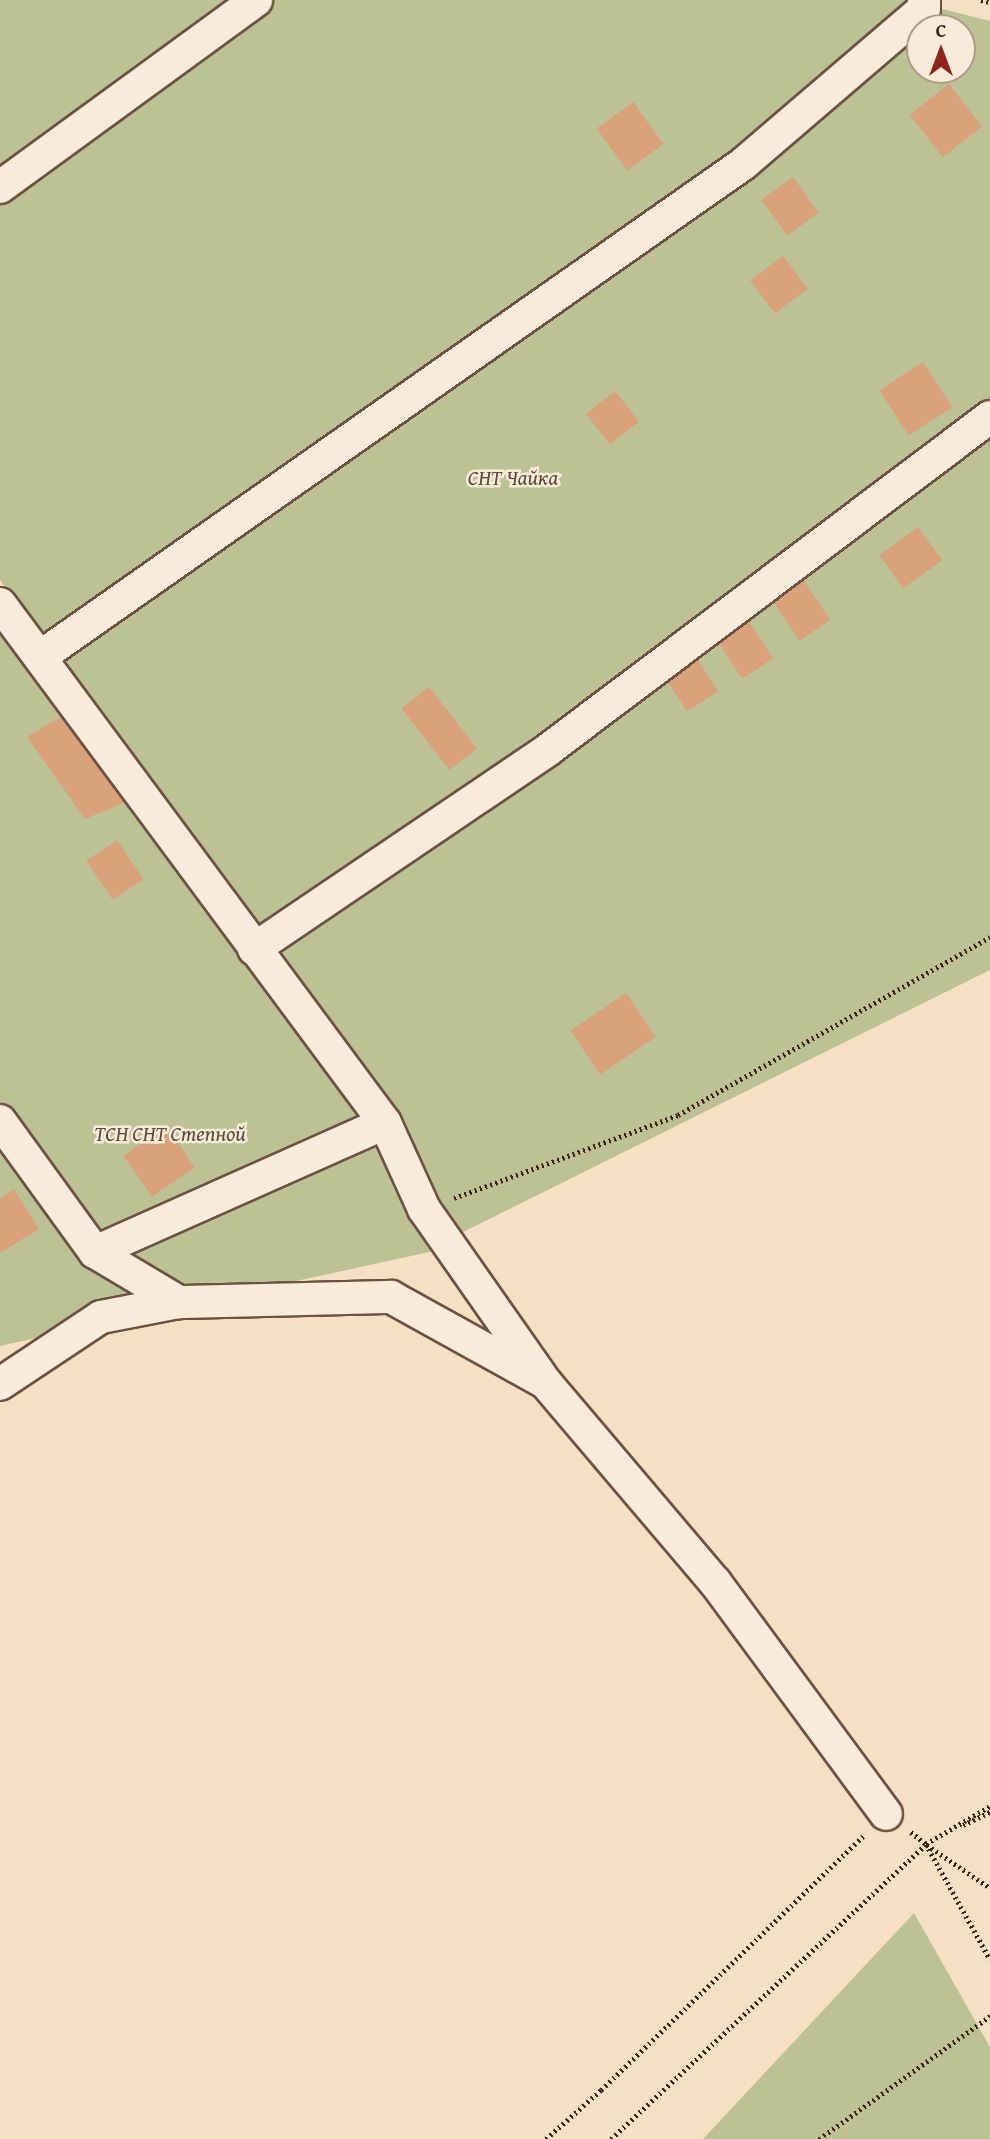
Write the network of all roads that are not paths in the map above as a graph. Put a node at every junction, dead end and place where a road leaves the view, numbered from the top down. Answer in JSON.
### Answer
{"nodes":[{"id":1,"x":256,"y":0,"type":"edge"},
{"id":2,"x":924,"y":0,"type":"edge"},
{"id":3,"x":0,"y":187,"type":"edge"},
{"id":4,"x":990,"y":417,"type":"edge"},
{"id":5,"x":0,"y":604,"type":"edge"},
{"id":6,"x":40,"y":657,"type":"junction"},
{"id":7,"x":254,"y":949,"type":"junction"},
{"id":8,"x":0,"y":1121,"type":"edge"},
{"id":9,"x":385,"y":1123,"type":"junction"},
{"id":10,"x":95,"y":1252,"type":"junction"},
{"id":11,"x":179,"y":1302,"type":"junction"},
{"id":12,"x":546,"y":1383,"type":"junction"},
{"id":13,"x":0,"y":1384,"type":"edge"},
{"id":14,"x":886,"y":1814,"type":"road end"}],
"edges":[{"from":1,"to":3,"type":"street"},
{"from":2,"to":6,"type":"street"},
{"from":4,"to":7,"type":"street"},
{"from":5,"to":6,"type":"street"},
{"from":6,"to":7,"type":"street"},
{"from":7,"to":9,"type":"street"},
{"from":8,"to":10,"type":"street"},
{"from":9,"to":10,"type":"street"},
{"from":9,"to":12,"type":"street"},
{"from":10,"to":11,"type":"street"},
{"from":11,"to":12,"type":"street"},
{"from":11,"to":13,"type":"street"},
{"from":12,"to":14,"type":"street"}]}
